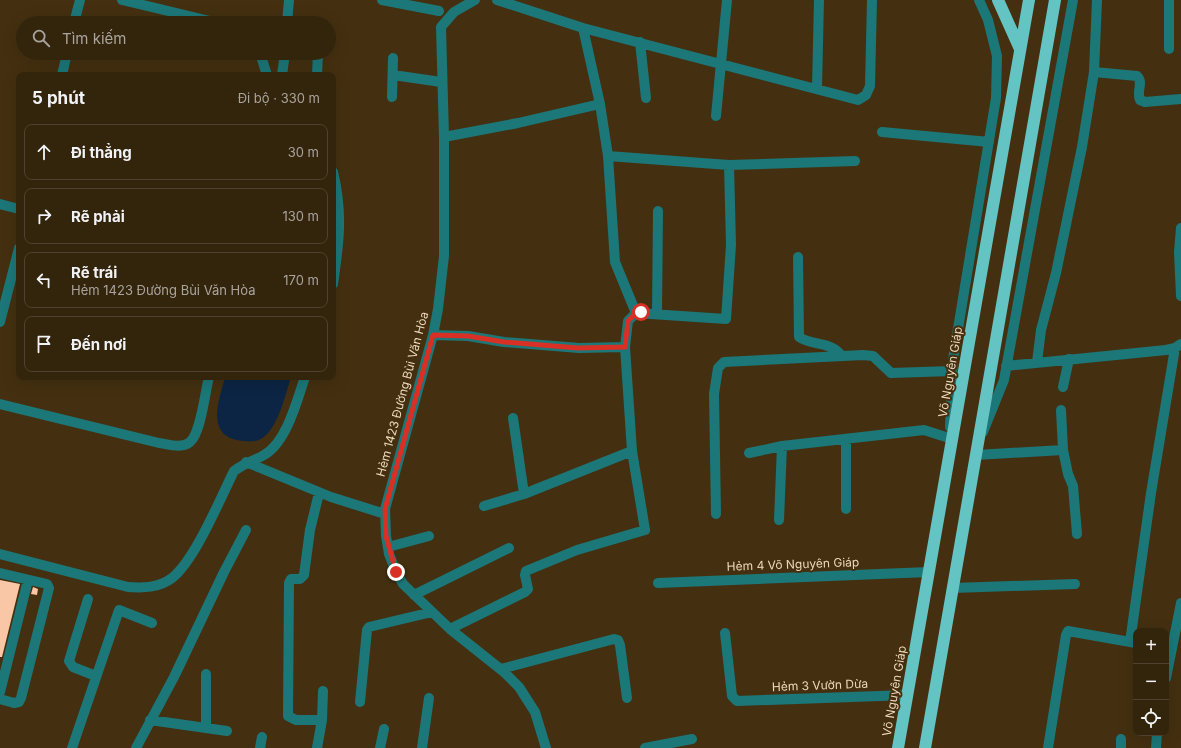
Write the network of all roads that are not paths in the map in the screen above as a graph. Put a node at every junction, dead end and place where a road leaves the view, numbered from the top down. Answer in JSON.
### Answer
{"nodes":[{"id":1,"x":80,"y":0,"type":"edge"},
{"id":2,"x":122,"y":0,"type":"edge"},
{"id":3,"x":289,"y":0,"type":"edge"},
{"id":4,"x":382,"y":0,"type":"edge"},
{"id":5,"x":438,"y":0,"type":"edge"},
{"id":6,"x":475,"y":0,"type":"edge"},
{"id":7,"x":497,"y":0,"type":"edge"},
{"id":8,"x":727,"y":0,"type":"edge"},
{"id":9,"x":819,"y":0,"type":"edge"},
{"id":10,"x":872,"y":0,"type":"edge"},
{"id":11,"x":979,"y":0,"type":"edge"},
{"id":12,"x":998,"y":0,"type":"edge"},
{"id":13,"x":1029,"y":0,"type":"edge"},
{"id":14,"x":1055,"y":0,"type":"edge"},
{"id":15,"x":1072,"y":0,"type":"edge"},
{"id":16,"x":1097,"y":0,"type":"edge"},
{"id":17,"x":1169,"y":0,"type":"edge"},
{"id":18,"x":439,"y":11,"type":"junction"},
{"id":19,"x":76,"y":16,"type":"edge"},
{"id":20,"x":189,"y":16,"type":"edge"},
{"id":21,"x":288,"y":16,"type":"edge"},
{"id":22,"x":441,"y":27,"type":"junction"},
{"id":23,"x":583,"y":28,"type":"junction"},
{"id":24,"x":640,"y":42,"type":"junction"},
{"id":25,"x":1020,"y":49,"type":"junction"},
{"id":26,"x":1169,"y":49,"type":"dead end"},
{"id":27,"x":394,"y":58,"type":"dead end"},
{"id":28,"x":65,"y":60,"type":"edge"},
{"id":29,"x":262,"y":60,"type":"edge"},
{"id":30,"x":284,"y":60,"type":"edge"},
{"id":31,"x":318,"y":60,"type":"edge"},
{"id":32,"x":722,"y":63,"type":"junction"},
{"id":33,"x":63,"y":72,"type":"edge"},
{"id":34,"x":266,"y":72,"type":"edge"},
{"id":35,"x":282,"y":72,"type":"edge"},
{"id":36,"x":317,"y":72,"type":"edge"},
{"id":37,"x":1094,"y":72,"type":"junction"},
{"id":38,"x":393,"y":75,"type":"junction"},
{"id":39,"x":442,"y":82,"type":"junction"},
{"id":40,"x":817,"y":88,"type":"junction"},
{"id":41,"x":392,"y":98,"type":"dead end"},
{"id":42,"x":646,"y":98,"type":"dead end"},
{"id":43,"x":1181,"y":99,"type":"edge"},
{"id":44,"x":600,"y":104,"type":"junction"},
{"id":45,"x":716,"y":116,"type":"dead end"},
{"id":46,"x":882,"y":132,"type":"dead end"},
{"id":47,"x":444,"y":137,"type":"junction"},
{"id":48,"x":989,"y":142,"type":"junction"},
{"id":49,"x":608,"y":156,"type":"junction"},
{"id":50,"x":855,"y":161,"type":"dead end"},
{"id":51,"x":729,"y":165,"type":"junction"},
{"id":52,"x":336,"y":184,"type":"edge"},
{"id":53,"x":0,"y":204,"type":"edge"},
{"id":54,"x":16,"y":208,"type":"edge"},
{"id":55,"x":658,"y":211,"type":"dead end"},
{"id":56,"x":1181,"y":228,"type":"edge"},
{"id":57,"x":1180,"y":252,"type":"edge"},
{"id":58,"x":798,"y":257,"type":"dead end"},
{"id":59,"x":16,"y":260,"type":"edge"},
{"id":60,"x":336,"y":264,"type":"edge"},
{"id":61,"x":1181,"y":296,"type":"edge"},
{"id":62,"x":636,"y":313,"type":"junction"},
{"id":63,"x":657,"y":314,"type":"junction"},
{"id":64,"x":0,"y":322,"type":"edge"},
{"id":65,"x":433,"y":335,"type":"junction"},
{"id":66,"x":1178,"y":346,"type":"edge"},
{"id":67,"x":625,"y":347,"type":"junction"},
{"id":68,"x":841,"y":355,"type":"junction"},
{"id":69,"x":1069,"y":359,"type":"junction"},
{"id":70,"x":1037,"y":362,"type":"junction"},
{"id":71,"x":1006,"y":366,"type":"junction"},
{"id":72,"x":952,"y":371,"type":"junction"},
{"id":73,"x":208,"y":380,"type":"edge"},
{"id":74,"x":304,"y":380,"type":"edge"},
{"id":75,"x":1063,"y":387,"type":"dead end"},
{"id":76,"x":0,"y":404,"type":"edge"},
{"id":77,"x":1061,"y":410,"type":"dead end"},
{"id":78,"x":513,"y":418,"type":"dead end"},
{"id":79,"x":949,"y":438,"type":"junction"},
{"id":80,"x":846,"y":439,"type":"junction"},
{"id":81,"x":782,"y":446,"type":"junction"},
{"id":82,"x":1063,"y":450,"type":"junction"},
{"id":83,"x":632,"y":451,"type":"junction"},
{"id":84,"x":976,"y":452,"type":"junction"},
{"id":85,"x":749,"y":453,"type":"dead end"},
{"id":86,"x":246,"y":462,"type":"junction"},
{"id":87,"x":948,"y":463,"type":"junction"},
{"id":88,"x":319,"y":493,"type":"junction"},
{"id":89,"x":524,"y":494,"type":"junction"},
{"id":90,"x":484,"y":506,"type":"dead end"},
{"id":91,"x":846,"y":509,"type":"dead end"},
{"id":92,"x":385,"y":514,"type":"junction"},
{"id":93,"x":716,"y":514,"type":"dead end"},
{"id":94,"x":779,"y":520,"type":"dead end"},
{"id":95,"x":246,"y":530,"type":"dead end"},
{"id":96,"x":1077,"y":534,"type":"dead end"},
{"id":97,"x":429,"y":536,"type":"dead end"},
{"id":98,"x":388,"y":547,"type":"junction"},
{"id":99,"x":509,"y":548,"type":"dead end"},
{"id":100,"x":0,"y":554,"type":"edge"},
{"id":101,"x":929,"y":572,"type":"junction"},
{"id":102,"x":0,"y":573,"type":"edge"},
{"id":103,"x":28,"y":580,"type":"junction"},
{"id":104,"x":658,"y":583,"type":"dead end"},
{"id":105,"x":1075,"y":584,"type":"dead end"},
{"id":106,"x":953,"y":588,"type":"junction"},
{"id":107,"x":414,"y":595,"type":"junction"},
{"id":108,"x":88,"y":599,"type":"dead end"},
{"id":109,"x":1181,"y":603,"type":"edge"},
{"id":110,"x":432,"y":612,"type":"junction"},
{"id":111,"x":152,"y":623,"type":"dead end"},
{"id":112,"x":1135,"y":628,"type":"edge"},
{"id":113,"x":450,"y":629,"type":"junction"},
{"id":114,"x":725,"y":634,"type":"dead end"},
{"id":115,"x":1133,"y":643,"type":"edge"},
{"id":116,"x":1169,"y":645,"type":"edge"},
{"id":117,"x":501,"y":669,"type":"junction"},
{"id":118,"x":206,"y":674,"type":"dead end"},
{"id":119,"x":96,"y":676,"type":"junction"},
{"id":120,"x":0,"y":692,"type":"edge"},
{"id":121,"x":323,"y":692,"type":"dead end"},
{"id":122,"x":908,"y":695,"type":"junction"},
{"id":123,"x":429,"y":698,"type":"dead end"},
{"id":124,"x":628,"y":698,"type":"dead end"},
{"id":125,"x":0,"y":699,"type":"edge"},
{"id":126,"x":360,"y":702,"type":"dead end"},
{"id":127,"x":150,"y":720,"type":"junction"},
{"id":128,"x":322,"y":720,"type":"junction"},
{"id":129,"x":206,"y":728,"type":"junction"},
{"id":130,"x":384,"y":729,"type":"dead end"},
{"id":131,"x":227,"y":730,"type":"dead end"},
{"id":132,"x":1157,"y":736,"type":"edge"},
{"id":133,"x":262,"y":737,"type":"dead end"},
{"id":134,"x":692,"y":739,"type":"dead end"},
{"id":135,"x":72,"y":748,"type":"edge"},
{"id":136,"x":136,"y":748,"type":"edge"},
{"id":137,"x":260,"y":748,"type":"edge"},
{"id":138,"x":317,"y":748,"type":"edge"},
{"id":139,"x":380,"y":748,"type":"edge"},
{"id":140,"x":422,"y":748,"type":"edge"},
{"id":141,"x":546,"y":748,"type":"edge"},
{"id":142,"x":645,"y":748,"type":"edge"},
{"id":143,"x":898,"y":748,"type":"edge"},
{"id":144,"x":925,"y":748,"type":"edge"},
{"id":145,"x":1048,"y":748,"type":"edge"},
{"id":146,"x":1156,"y":748,"type":"edge"}],
"edges":[{"from":1,"to":19,"type":"street"},
{"from":2,"to":20,"type":"street"},
{"from":3,"to":21,"type":"street"},
{"from":4,"to":18,"type":"street"},
{"from":5,"to":18,"type":"street","name":"Hẻm 1423 Đường Bùi Văn Hòa"},
{"from":6,"to":22,"type":"street"},
{"from":7,"to":23,"type":"street"},
{"from":8,"to":32,"type":"street"},
{"from":9,"to":40,"type":"street"},
{"from":10,"to":40,"type":"street"},
{"from":11,"to":48,"type":"street"},
{"from":12,"to":25,"type":"highway"},
{"from":13,"to":25,"type":"highway","name":"Võ Nguyên Giáp"},
{"from":14,"to":84,"type":"highway"},
{"from":15,"to":71,"type":"street"},
{"from":16,"to":37,"type":"street"},
{"from":17,"to":26,"type":"street"},
{"from":18,"to":22,"type":"street","name":"Hẻm 1423 Đường Bùi Văn Hòa"},
{"from":22,"to":39,"type":"street","name":"Hẻm 1423 Đường Bùi Văn Hòa"},
{"from":23,"to":24,"type":"street"},
{"from":23,"to":44,"type":"street"},
{"from":24,"to":32,"type":"street"},
{"from":24,"to":42,"type":"street"},
{"from":25,"to":87,"type":"highway","name":"Võ Nguyên Giáp"},
{"from":27,"to":38,"type":"street"},
{"from":28,"to":33,"type":"street"},
{"from":29,"to":34,"type":"street"},
{"from":30,"to":35,"type":"street"},
{"from":31,"to":36,"type":"street"},
{"from":32,"to":40,"type":"street"},
{"from":32,"to":45,"type":"street"},
{"from":37,"to":43,"type":"street"},
{"from":37,"to":70,"type":"street"},
{"from":38,"to":39,"type":"street"},
{"from":38,"to":41,"type":"street"},
{"from":39,"to":47,"type":"street","name":"Hẻm 1423 Đường Bùi Văn Hòa"},
{"from":44,"to":47,"type":"street"},
{"from":44,"to":49,"type":"street"},
{"from":46,"to":48,"type":"street"},
{"from":47,"to":65,"type":"street","name":"Hẻm 1423 Đường Bùi Văn Hòa"},
{"from":48,"to":72,"type":"street"},
{"from":49,"to":51,"type":"street"},
{"from":49,"to":62,"type":"street"},
{"from":50,"to":51,"type":"street"},
{"from":51,"to":63,"type":"street"},
{"from":52,"to":60,"type":"street"},
{"from":53,"to":54,"type":"street"},
{"from":55,"to":63,"type":"street"},
{"from":56,"to":57,"type":"street"},
{"from":57,"to":61,"type":"street"},
{"from":58,"to":68,"type":"street"},
{"from":59,"to":64,"type":"street"},
{"from":62,"to":63,"type":"street"},
{"from":62,"to":67,"type":"street"},
{"from":65,"to":67,"type":"street"},
{"from":65,"to":92,"type":"street","name":"Hẻm 1423 Đường Bùi Văn Hòa"},
{"from":66,"to":69,"type":"street"},
{"from":66,"to":112,"type":"street"},
{"from":67,"to":83,"type":"street"},
{"from":68,"to":72,"type":"street"},
{"from":68,"to":93,"type":"street"},
{"from":69,"to":70,"type":"street"},
{"from":69,"to":75,"type":"street"},
{"from":70,"to":71,"type":"street"},
{"from":71,"to":84,"type":"street"},
{"from":72,"to":79,"type":"street"},
{"from":73,"to":76,"type":"street"},
{"from":74,"to":86,"type":"street"},
{"from":77,"to":82,"type":"street"},
{"from":78,"to":89,"type":"street"},
{"from":79,"to":80,"type":"street"},
{"from":79,"to":87,"type":"street"},
{"from":80,"to":81,"type":"street"},
{"from":80,"to":91,"type":"street"},
{"from":81,"to":85,"type":"street"},
{"from":81,"to":94,"type":"street"},
{"from":82,"to":84,"type":"street"},
{"from":82,"to":96,"type":"street"},
{"from":83,"to":89,"type":"street"},
{"from":83,"to":113,"type":"street"},
{"from":84,"to":106,"type":"highway"},
{"from":86,"to":88,"type":"street"},
{"from":86,"to":100,"type":"street"},
{"from":87,"to":101,"type":"highway","name":"Võ Nguyên Giáp"},
{"from":88,"to":92,"type":"street"},
{"from":88,"to":128,"type":"street"},
{"from":89,"to":90,"type":"street"},
{"from":92,"to":98,"type":"street","name":"Hẻm 1423 Đường Bùi Văn Hòa"},
{"from":95,"to":127,"type":"street"},
{"from":97,"to":98,"type":"street"},
{"from":98,"to":107,"type":"street","name":"Hẻm 1423 Đường Bùi Văn Hòa"},
{"from":99,"to":107,"type":"street"},
{"from":101,"to":104,"type":"street","name":"Hẻm 4 Võ Nguyên Giáp"},
{"from":101,"to":122,"type":"highway","name":"Võ Nguyên Giáp"},
{"from":102,"to":103,"type":"street"},
{"from":103,"to":120,"type":"street"},
{"from":103,"to":125,"type":"street"},
{"from":105,"to":106,"type":"street"},
{"from":106,"to":144,"type":"highway"},
{"from":107,"to":110,"type":"street","name":"Hẻm 1423 Đường Bùi Văn Hòa"},
{"from":108,"to":119,"type":"street"},
{"from":109,"to":116,"type":"street"},
{"from":110,"to":113,"type":"street","name":"Hẻm 1423 Đường Bùi Văn Hòa"},
{"from":110,"to":126,"type":"street"},
{"from":111,"to":119,"type":"street"},
{"from":113,"to":117,"type":"street","name":"Hẻm 1423 Đường Bùi Văn Hòa"},
{"from":114,"to":122,"type":"street","name":"Hẻm 3 Vườn Dừa"},
{"from":115,"to":145,"type":"street"},
{"from":117,"to":124,"type":"street"},
{"from":117,"to":141,"type":"street","name":"Hẻm 1423 Đường Bùi Văn Hòa"},
{"from":118,"to":129,"type":"street"},
{"from":119,"to":135,"type":"street"},
{"from":121,"to":128,"type":"street"},
{"from":122,"to":143,"type":"highway","name":"Võ Nguyên Giáp"},
{"from":123,"to":140,"type":"street"},
{"from":127,"to":129,"type":"street"},
{"from":127,"to":136,"type":"street"},
{"from":128,"to":138,"type":"street"},
{"from":129,"to":131,"type":"street"},
{"from":130,"to":139,"type":"street"},
{"from":132,"to":146,"type":"street"},
{"from":133,"to":137,"type":"street"},
{"from":134,"to":142,"type":"street"}]}
